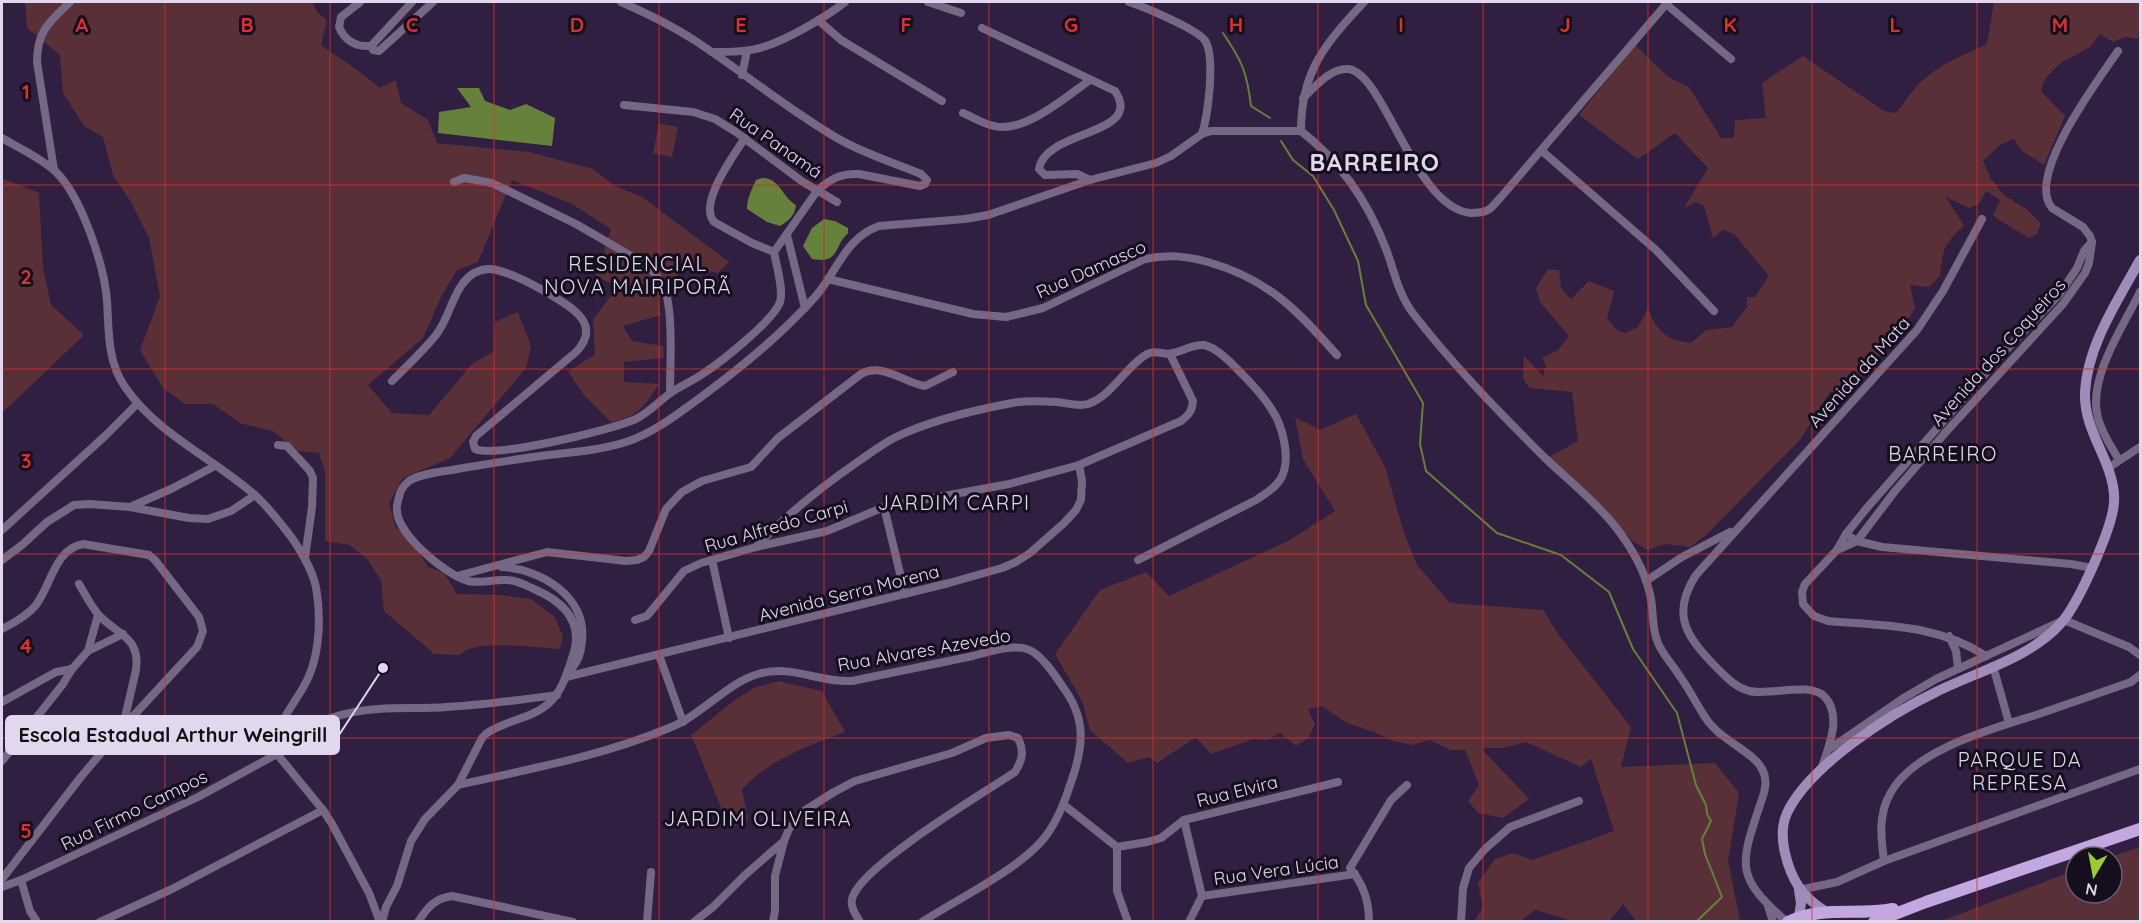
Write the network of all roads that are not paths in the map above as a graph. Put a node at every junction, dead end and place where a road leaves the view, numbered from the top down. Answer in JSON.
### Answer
{"nodes":[{"id":1,"x":70,"y":2,"type":"edge"},
{"id":2,"x":360,"y":2,"type":"edge"},
{"id":3,"x":412,"y":2,"type":"edge"},
{"id":4,"x":433,"y":2,"type":"edge"},
{"id":5,"x":621,"y":2,"type":"edge"},
{"id":6,"x":845,"y":2,"type":"edge"},
{"id":7,"x":928,"y":2,"type":"edge"},
{"id":8,"x":1129,"y":2,"type":"edge"},
{"id":9,"x":1364,"y":2,"type":"edge"},
{"id":10,"x":1667,"y":3,"type":"edge"},
{"id":11,"x":961,"y":13,"type":"dead end"},
{"id":12,"x":818,"y":20,"type":"junction"},
{"id":13,"x":981,"y":28,"type":"dead end"},
{"id":14,"x":371,"y":46,"type":"junction"},
{"id":15,"x":747,"y":51,"type":"junction"},
{"id":16,"x":2118,"y":51,"type":"dead end"},
{"id":17,"x":712,"y":52,"type":"junction"},
{"id":18,"x":1731,"y":59,"type":"dead end"},
{"id":19,"x":742,"y":75,"type":"junction"},
{"id":20,"x":1090,"y":80,"type":"junction"},
{"id":21,"x":1303,"y":98,"type":"junction"},
{"id":22,"x":942,"y":101,"type":"dead end"},
{"id":23,"x":624,"y":105,"type":"dead end"},
{"id":24,"x":963,"y":113,"type":"dead end"},
{"id":25,"x":1301,"y":131,"type":"junction"},
{"id":26,"x":1202,"y":134,"type":"junction"},
{"id":27,"x":2,"y":138,"type":"edge"},
{"id":28,"x":745,"y":138,"type":"junction"},
{"id":29,"x":1542,"y":151,"type":"junction"},
{"id":30,"x":54,"y":170,"type":"junction"},
{"id":31,"x":1090,"y":180,"type":"junction"},
{"id":32,"x":454,"y":182,"type":"dead end"},
{"id":33,"x":817,"y":191,"type":"junction"},
{"id":34,"x":837,"y":202,"type":"dead end"},
{"id":35,"x":1982,"y":219,"type":"dead end"},
{"id":36,"x":787,"y":235,"type":"junction"},
{"id":37,"x":2092,"y":242,"type":"junction"},
{"id":38,"x":774,"y":252,"type":"junction"},
{"id":39,"x":2140,"y":260,"type":"edge"},
{"id":40,"x":828,"y":279,"type":"junction"},
{"id":41,"x":2140,"y":292,"type":"edge"},
{"id":42,"x":805,"y":308,"type":"junction"},
{"id":43,"x":1714,"y":311,"type":"dead end"},
{"id":44,"x":1170,"y":354,"type":"junction"},
{"id":45,"x":1337,"y":355,"type":"dead end"},
{"id":46,"x":953,"y":372,"type":"dead end"},
{"id":47,"x":392,"y":381,"type":"dead end"},
{"id":48,"x":670,"y":393,"type":"junction"},
{"id":49,"x":137,"y":404,"type":"junction"},
{"id":50,"x":278,"y":445,"type":"dead end"},
{"id":51,"x":2140,"y":447,"type":"edge"},
{"id":52,"x":2118,"y":460,"type":"junction"},
{"id":53,"x":1078,"y":465,"type":"junction"},
{"id":54,"x":214,"y":466,"type":"junction"},
{"id":55,"x":2108,"y":468,"type":"junction"},
{"id":56,"x":255,"y":495,"type":"junction"},
{"id":57,"x":130,"y":507,"type":"junction"},
{"id":58,"x":884,"y":507,"type":"junction"},
{"id":59,"x":1736,"y":529,"type":"junction"},
{"id":60,"x":2,"y":530,"type":"edge"},
{"id":61,"x":1846,"y":534,"type":"junction"},
{"id":62,"x":1857,"y":541,"type":"junction"},
{"id":63,"x":756,"y":547,"type":"junction"},
{"id":64,"x":1837,"y":550,"type":"junction"},
{"id":65,"x":305,"y":559,"type":"junction"},
{"id":66,"x":2,"y":560,"type":"edge"},
{"id":67,"x":712,"y":560,"type":"junction"},
{"id":68,"x":1138,"y":560,"type":"dead end"},
{"id":69,"x":495,"y":567,"type":"junction"},
{"id":70,"x":2092,"y":568,"type":"junction"},
{"id":71,"x":456,"y":576,"type":"junction"},
{"id":72,"x":1646,"y":581,"type":"junction"},
{"id":73,"x":79,"y":584,"type":"dead end"},
{"id":74,"x":905,"y":594,"type":"junction"},
{"id":75,"x":98,"y":615,"type":"junction"},
{"id":76,"x":635,"y":620,"type":"dead end"},
{"id":77,"x":2064,"y":620,"type":"junction"},
{"id":78,"x":2,"y":629,"type":"edge"},
{"id":79,"x":123,"y":634,"type":"junction"},
{"id":80,"x":1949,"y":636,"type":"junction"},
{"id":81,"x":729,"y":638,"type":"junction"},
{"id":82,"x":88,"y":651,"type":"junction"},
{"id":83,"x":660,"y":655,"type":"junction"},
{"id":84,"x":2140,"y":655,"type":"edge"},
{"id":85,"x":1986,"y":656,"type":"junction"},
{"id":86,"x":1993,"y":666,"type":"junction"},
{"id":87,"x":1958,"y":668,"type":"junction"},
{"id":88,"x":72,"y":669,"type":"junction"},
{"id":89,"x":2140,"y":675,"type":"edge"},
{"id":90,"x":566,"y":676,"type":"junction"},
{"id":91,"x":557,"y":695,"type":"junction"},
{"id":92,"x":2,"y":702,"type":"edge"},
{"id":93,"x":683,"y":722,"type":"junction"},
{"id":94,"x":2009,"y":723,"type":"junction"},
{"id":95,"x":123,"y":727,"type":"junction"},
{"id":96,"x":275,"y":744,"type":"junction"},
{"id":97,"x":1828,"y":750,"type":"junction"},
{"id":98,"x":277,"y":754,"type":"junction"},
{"id":99,"x":2,"y":761,"type":"edge"},
{"id":100,"x":1821,"y":768,"type":"junction"},
{"id":101,"x":2140,"y":769,"type":"edge"},
{"id":102,"x":1338,"y":782,"type":"dead end"},
{"id":103,"x":458,"y":785,"type":"junction"},
{"id":104,"x":1407,"y":785,"type":"dead end"},
{"id":105,"x":1579,"y":801,"type":"dead end"},
{"id":106,"x":1064,"y":805,"type":"junction"},
{"id":107,"x":323,"y":810,"type":"junction"},
{"id":108,"x":1184,"y":820,"type":"junction"},
{"id":109,"x":2140,"y":829,"type":"edge"},
{"id":110,"x":784,"y":841,"type":"junction"},
{"id":111,"x":1118,"y":847,"type":"junction"},
{"id":112,"x":1884,"y":861,"type":"junction"},
{"id":113,"x":651,"y":872,"type":"dead end"},
{"id":114,"x":1355,"y":874,"type":"junction"},
{"id":115,"x":2,"y":879,"type":"edge"},
{"id":116,"x":21,"y":880,"type":"junction"},
{"id":117,"x":2,"y":886,"type":"edge"},
{"id":118,"x":1799,"y":890,"type":"junction"},
{"id":119,"x":1202,"y":896,"type":"junction"},
{"id":120,"x":1926,"y":902,"type":"junction"},
{"id":121,"x":1767,"y":905,"type":"junction"},
{"id":122,"x":1828,"y":916,"type":"edge"},
{"id":123,"x":1791,"y":920,"type":"edge"},
{"id":124,"x":37,"y":921,"type":"edge"},
{"id":125,"x":100,"y":921,"type":"edge"},
{"id":126,"x":381,"y":921,"type":"edge"},
{"id":127,"x":418,"y":921,"type":"edge"},
{"id":128,"x":573,"y":921,"type":"edge"},
{"id":129,"x":647,"y":921,"type":"edge"},
{"id":130,"x":694,"y":921,"type":"edge"},
{"id":131,"x":773,"y":921,"type":"edge"},
{"id":132,"x":860,"y":921,"type":"edge"},
{"id":133,"x":922,"y":921,"type":"edge"},
{"id":134,"x":1128,"y":921,"type":"edge"},
{"id":135,"x":1189,"y":921,"type":"edge"},
{"id":136,"x":1369,"y":921,"type":"edge"},
{"id":137,"x":1461,"y":921,"type":"edge"},
{"id":138,"x":1773,"y":921,"type":"edge"},
{"id":139,"x":1874,"y":921,"type":"edge"}],
"edges":[{"from":1,"to":30,"type":"street"},
{"from":2,"to":14,"type":"street"},
{"from":3,"to":14,"type":"street"},
{"from":4,"to":14,"type":"street"},
{"from":5,"to":17,"type":"street"},
{"from":6,"to":12,"type":"street"},
{"from":7,"to":11,"type":"street"},
{"from":8,"to":26,"type":"street"},
{"from":9,"to":21,"type":"street"},
{"from":10,"to":18,"type":"street"},
{"from":10,"to":29,"type":"street"},
{"from":12,"to":15,"type":"street"},
{"from":12,"to":22,"type":"street"},
{"from":13,"to":20,"type":"street"},
{"from":15,"to":17,"type":"street"},
{"from":15,"to":19,"type":"street"},
{"from":16,"to":37,"type":"street"},
{"from":17,"to":19,"type":"street"},
{"from":19,"to":33,"type":"street"},
{"from":20,"to":24,"type":"street"},
{"from":20,"to":31,"type":"street"},
{"from":21,"to":25,"type":"street"},
{"from":21,"to":29,"type":"street"},
{"from":23,"to":28,"type":"street","name":"Rua Panamá"},
{"from":25,"to":26,"type":"street"},
{"from":25,"to":72,"type":"street"},
{"from":26,"to":31,"type":"street"},
{"from":27,"to":30,"type":"street"},
{"from":28,"to":33,"type":"street","name":"Rua Panamá"},
{"from":28,"to":38,"type":"street"},
{"from":29,"to":43,"type":"street"},
{"from":30,"to":49,"type":"street"},
{"from":31,"to":40,"type":"street"},
{"from":32,"to":48,"type":"street"},
{"from":33,"to":34,"type":"street","name":"Rua Panamá"},
{"from":33,"to":36,"type":"street"},
{"from":35,"to":59,"type":"street","name":"Avenida da Mata"},
{"from":36,"to":38,"type":"street"},
{"from":36,"to":42,"type":"street"},
{"from":37,"to":61,"type":"street","name":"Avenida dos Coqueiros"},
{"from":37,"to":62,"type":"street","name":"Avenida dos Coqueiros"},
{"from":38,"to":48,"type":"street"},
{"from":39,"to":55,"type":"main road"},
{"from":40,"to":42,"type":"street"},
{"from":40,"to":45,"type":"street","name":"Rua Damasco"},
{"from":41,"to":52,"type":"street"},
{"from":42,"to":71,"type":"street"},
{"from":44,"to":53,"type":"street","name":"Rua Alfredo Carpi"},
{"from":44,"to":63,"type":"street"},
{"from":44,"to":68,"type":"street"},
{"from":46,"to":69,"type":"street"},
{"from":47,"to":48,"type":"street"},
{"from":49,"to":54,"type":"street"},
{"from":49,"to":60,"type":"street"},
{"from":50,"to":65,"type":"street"},
{"from":51,"to":52,"type":"street"},
{"from":52,"to":55,"type":"street"},
{"from":53,"to":58,"type":"street","name":"Rua Alfredo Carpi"},
{"from":53,"to":74,"type":"street","name":"Avenida Serra Morena"},
{"from":54,"to":56,"type":"street"},
{"from":54,"to":57,"type":"street"},
{"from":55,"to":70,"type":"main road"},
{"from":56,"to":57,"type":"street"},
{"from":56,"to":65,"type":"street"},
{"from":57,"to":66,"type":"street"},
{"from":58,"to":63,"type":"street","name":"Rua Alfredo Carpi"},
{"from":58,"to":74,"type":"street"},
{"from":59,"to":72,"type":"street","name":"Avenida da Mata"},
{"from":59,"to":97,"type":"street","name":"Avenida da Mata"},
{"from":61,"to":62,"type":"street"},
{"from":61,"to":64,"type":"street","name":"Avenida dos Coqueiros"},
{"from":62,"to":64,"type":"street","name":"Avenida dos Coqueiros"},
{"from":62,"to":70,"type":"street"},
{"from":63,"to":67,"type":"street","name":"Rua Alfredo Carpi"},
{"from":64,"to":80,"type":"street","name":"Avenida dos Coqueiros"},
{"from":65,"to":96,"type":"street"},
{"from":67,"to":76,"type":"street","name":"Rua Alfredo Carpi"},
{"from":67,"to":81,"type":"street"},
{"from":69,"to":71,"type":"street"},
{"from":69,"to":90,"type":"street"},
{"from":70,"to":77,"type":"main road"},
{"from":71,"to":90,"type":"street"},
{"from":72,"to":121,"type":"street"},
{"from":73,"to":75,"type":"street"},
{"from":74,"to":81,"type":"street","name":"Avenida Serra Morena"},
{"from":75,"to":79,"type":"street"},
{"from":75,"to":82,"type":"street"},
{"from":77,"to":84,"type":"street"},
{"from":77,"to":85,"type":"street"},
{"from":77,"to":86,"type":"main road"},
{"from":78,"to":95,"type":"street"},
{"from":79,"to":82,"type":"street"},
{"from":79,"to":95,"type":"street"},
{"from":80,"to":85,"type":"street","name":"Avenida dos Coqueiros"},
{"from":80,"to":87,"type":"street"},
{"from":81,"to":83,"type":"street","name":"Avenida Serra Morena"},
{"from":82,"to":88,"type":"street"},
{"from":83,"to":90,"type":"street","name":"Avenida Serra Morena"},
{"from":83,"to":93,"type":"street"},
{"from":85,"to":87,"type":"street"},
{"from":86,"to":94,"type":"street"},
{"from":86,"to":100,"type":"main road"},
{"from":87,"to":97,"type":"street"},
{"from":88,"to":92,"type":"street"},
{"from":88,"to":99,"type":"street"},
{"from":89,"to":94,"type":"street"},
{"from":90,"to":91,"type":"street"},
{"from":91,"to":96,"type":"street"},
{"from":91,"to":103,"type":"street"},
{"from":93,"to":103,"type":"street","name":"Rua Alvares Azevedo"},
{"from":93,"to":106,"type":"street","name":"Rua Alvares Azevedo"},
{"from":94,"to":112,"type":"street"},
{"from":95,"to":115,"type":"street"},
{"from":96,"to":98,"type":"street"},
{"from":97,"to":100,"type":"street","name":"Avenida da Mata"},
{"from":98,"to":107,"type":"street"},
{"from":98,"to":116,"type":"street","name":"Rua Firmo Campos"},
{"from":100,"to":118,"type":"main road"},
{"from":101,"to":112,"type":"street"},
{"from":102,"to":108,"type":"street","name":"Rua Elvira"},
{"from":103,"to":126,"type":"street"},
{"from":104,"to":114,"type":"street"},
{"from":105,"to":137,"type":"street"},
{"from":106,"to":111,"type":"street"},
{"from":106,"to":133,"type":"street"},
{"from":107,"to":125,"type":"street"},
{"from":107,"to":126,"type":"street"},
{"from":108,"to":111,"type":"street"},
{"from":108,"to":119,"type":"street","name":"Rua Elvira"},
{"from":109,"to":120,"type":"main road"},
{"from":110,"to":130,"type":"street"},
{"from":110,"to":131,"type":"street"},
{"from":110,"to":132,"type":"street"},
{"from":111,"to":134,"type":"street"},
{"from":112,"to":118,"type":"street"},
{"from":113,"to":129,"type":"street"},
{"from":114,"to":119,"type":"street","name":"Rua Vera Lúcia"},
{"from":114,"to":136,"type":"street"},
{"from":116,"to":117,"type":"street","name":"Rua Firmo Campos"},
{"from":116,"to":124,"type":"street"},
{"from":118,"to":122,"type":"main road"},
{"from":118,"to":123,"type":"main road"},
{"from":119,"to":135,"type":"street"},
{"from":120,"to":122,"type":"main road"},
{"from":120,"to":139,"type":"main road"},
{"from":121,"to":123,"type":"street"},
{"from":121,"to":138,"type":"street"},
{"from":122,"to":123,"type":"main road"},
{"from":127,"to":128,"type":"street"}]}
